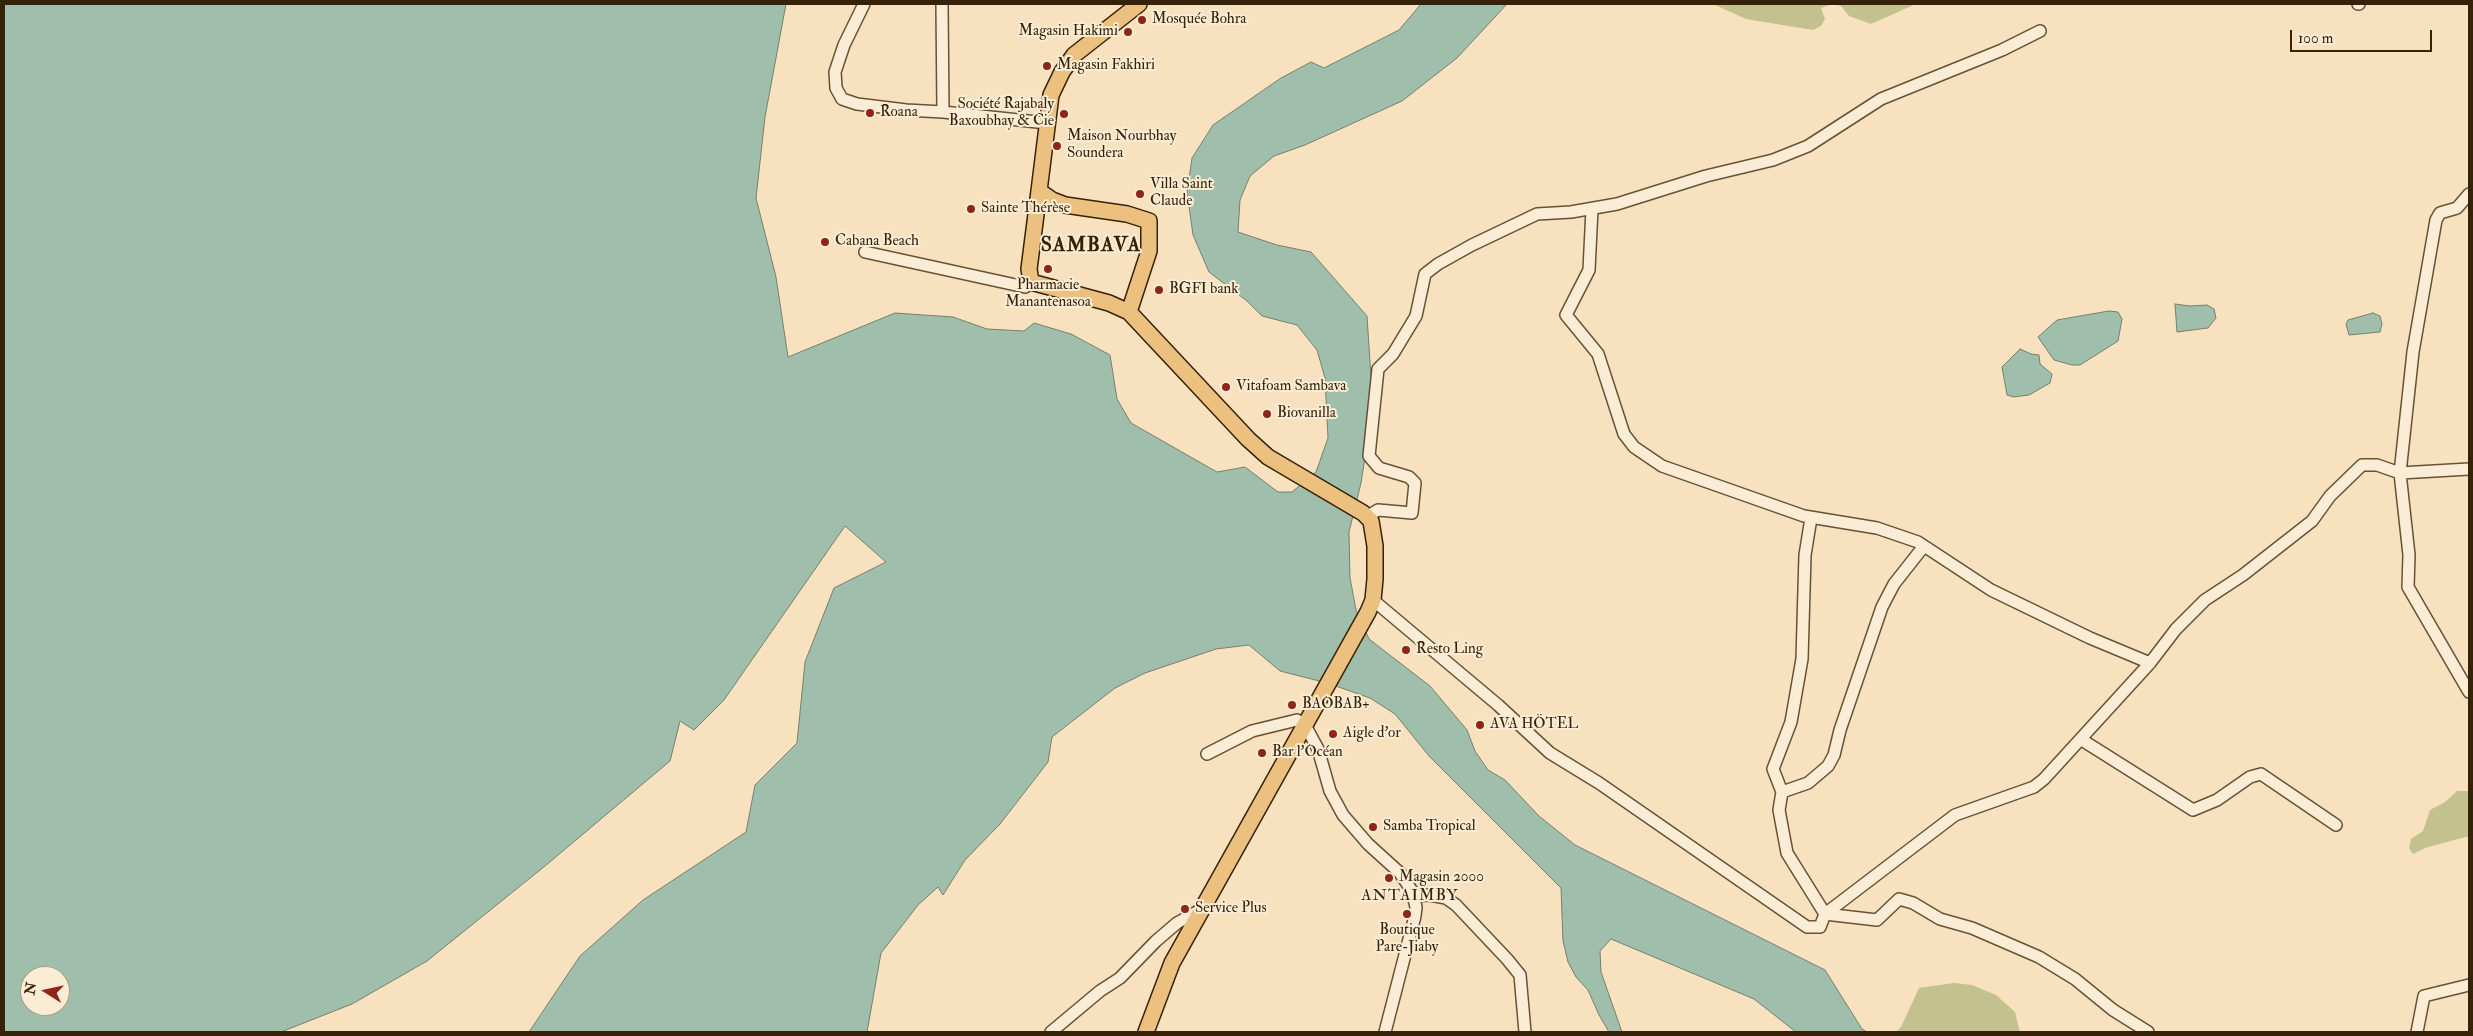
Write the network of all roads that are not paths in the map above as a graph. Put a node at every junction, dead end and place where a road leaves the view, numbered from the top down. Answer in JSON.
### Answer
{"nodes":[{"id":1,"x":864,"y":4,"type":"edge"},
{"id":2,"x":942,"y":4,"type":"edge"},
{"id":3,"x":1139,"y":4,"type":"edge"},
{"id":4,"x":2040,"y":31,"type":"dead end"},
{"id":5,"x":942,"y":112,"type":"junction"},
{"id":6,"x":1047,"y":123,"type":"junction"},
{"id":7,"x":1039,"y":191,"type":"junction"},
{"id":8,"x":2469,"y":194,"type":"edge"},
{"id":9,"x":1592,"y":209,"type":"junction"},
{"id":10,"x":865,"y":252,"type":"dead end"},
{"id":11,"x":1031,"y":282,"type":"junction"},
{"id":12,"x":1129,"y":312,"type":"junction"},
{"id":13,"x":2469,"y":470,"type":"edge"},
{"id":14,"x":2400,"y":473,"type":"junction"},
{"id":15,"x":1364,"y":515,"type":"junction"},
{"id":16,"x":1811,"y":518,"type":"junction"},
{"id":17,"x":1924,"y":546,"type":"junction"},
{"id":18,"x":1370,"y":606,"type":"junction"},
{"id":19,"x":2150,"y":663,"type":"junction"},
{"id":20,"x":2469,"y":692,"type":"edge"},
{"id":21,"x":1305,"y":725,"type":"junction"},
{"id":22,"x":2082,"y":740,"type":"junction"},
{"id":23,"x":1207,"y":754,"type":"dead end"},
{"id":24,"x":1782,"y":792,"type":"junction"},
{"id":25,"x":2336,"y":825,"type":"dead end"},
{"id":26,"x":1415,"y":896,"type":"junction"},
{"id":27,"x":1204,"y":907,"type":"junction"},
{"id":28,"x":1825,"y":914,"type":"junction"},
{"id":29,"x":2469,"y":985,"type":"edge"},
{"id":30,"x":1051,"y":1032,"type":"edge"},
{"id":31,"x":1146,"y":1032,"type":"edge"},
{"id":32,"x":1385,"y":1032,"type":"edge"},
{"id":33,"x":1525,"y":1032,"type":"edge"},
{"id":34,"x":2148,"y":1032,"type":"edge"},
{"id":35,"x":2417,"y":1032,"type":"edge"}],
"edges":[{"from":1,"to":5,"type":"street"},
{"from":2,"to":5,"type":"street"},
{"from":3,"to":6,"type":"main road"},
{"from":4,"to":9,"type":"street"},
{"from":5,"to":6,"type":"street"},
{"from":6,"to":7,"type":"main road"},
{"from":7,"to":11,"type":"main road"},
{"from":7,"to":12,"type":"main road"},
{"from":8,"to":14,"type":"street"},
{"from":9,"to":15,"type":"street"},
{"from":9,"to":16,"type":"street"},
{"from":10,"to":11,"type":"street"},
{"from":11,"to":12,"type":"main road"},
{"from":12,"to":15,"type":"main road"},
{"from":13,"to":14,"type":"street"},
{"from":14,"to":19,"type":"street"},
{"from":14,"to":20,"type":"street"},
{"from":15,"to":18,"type":"main road"},
{"from":16,"to":17,"type":"street"},
{"from":16,"to":24,"type":"street"},
{"from":17,"to":19,"type":"street"},
{"from":17,"to":24,"type":"street"},
{"from":18,"to":21,"type":"main road"},
{"from":18,"to":28,"type":"street"},
{"from":19,"to":22,"type":"street"},
{"from":21,"to":23,"type":"street"},
{"from":21,"to":26,"type":"street"},
{"from":21,"to":27,"type":"main road"},
{"from":22,"to":25,"type":"street"},
{"from":22,"to":28,"type":"street"},
{"from":24,"to":28,"type":"street"},
{"from":26,"to":32,"type":"street"},
{"from":26,"to":33,"type":"street"},
{"from":27,"to":30,"type":"street"},
{"from":27,"to":31,"type":"main road"},
{"from":28,"to":34,"type":"street"},
{"from":29,"to":35,"type":"street"}]}
